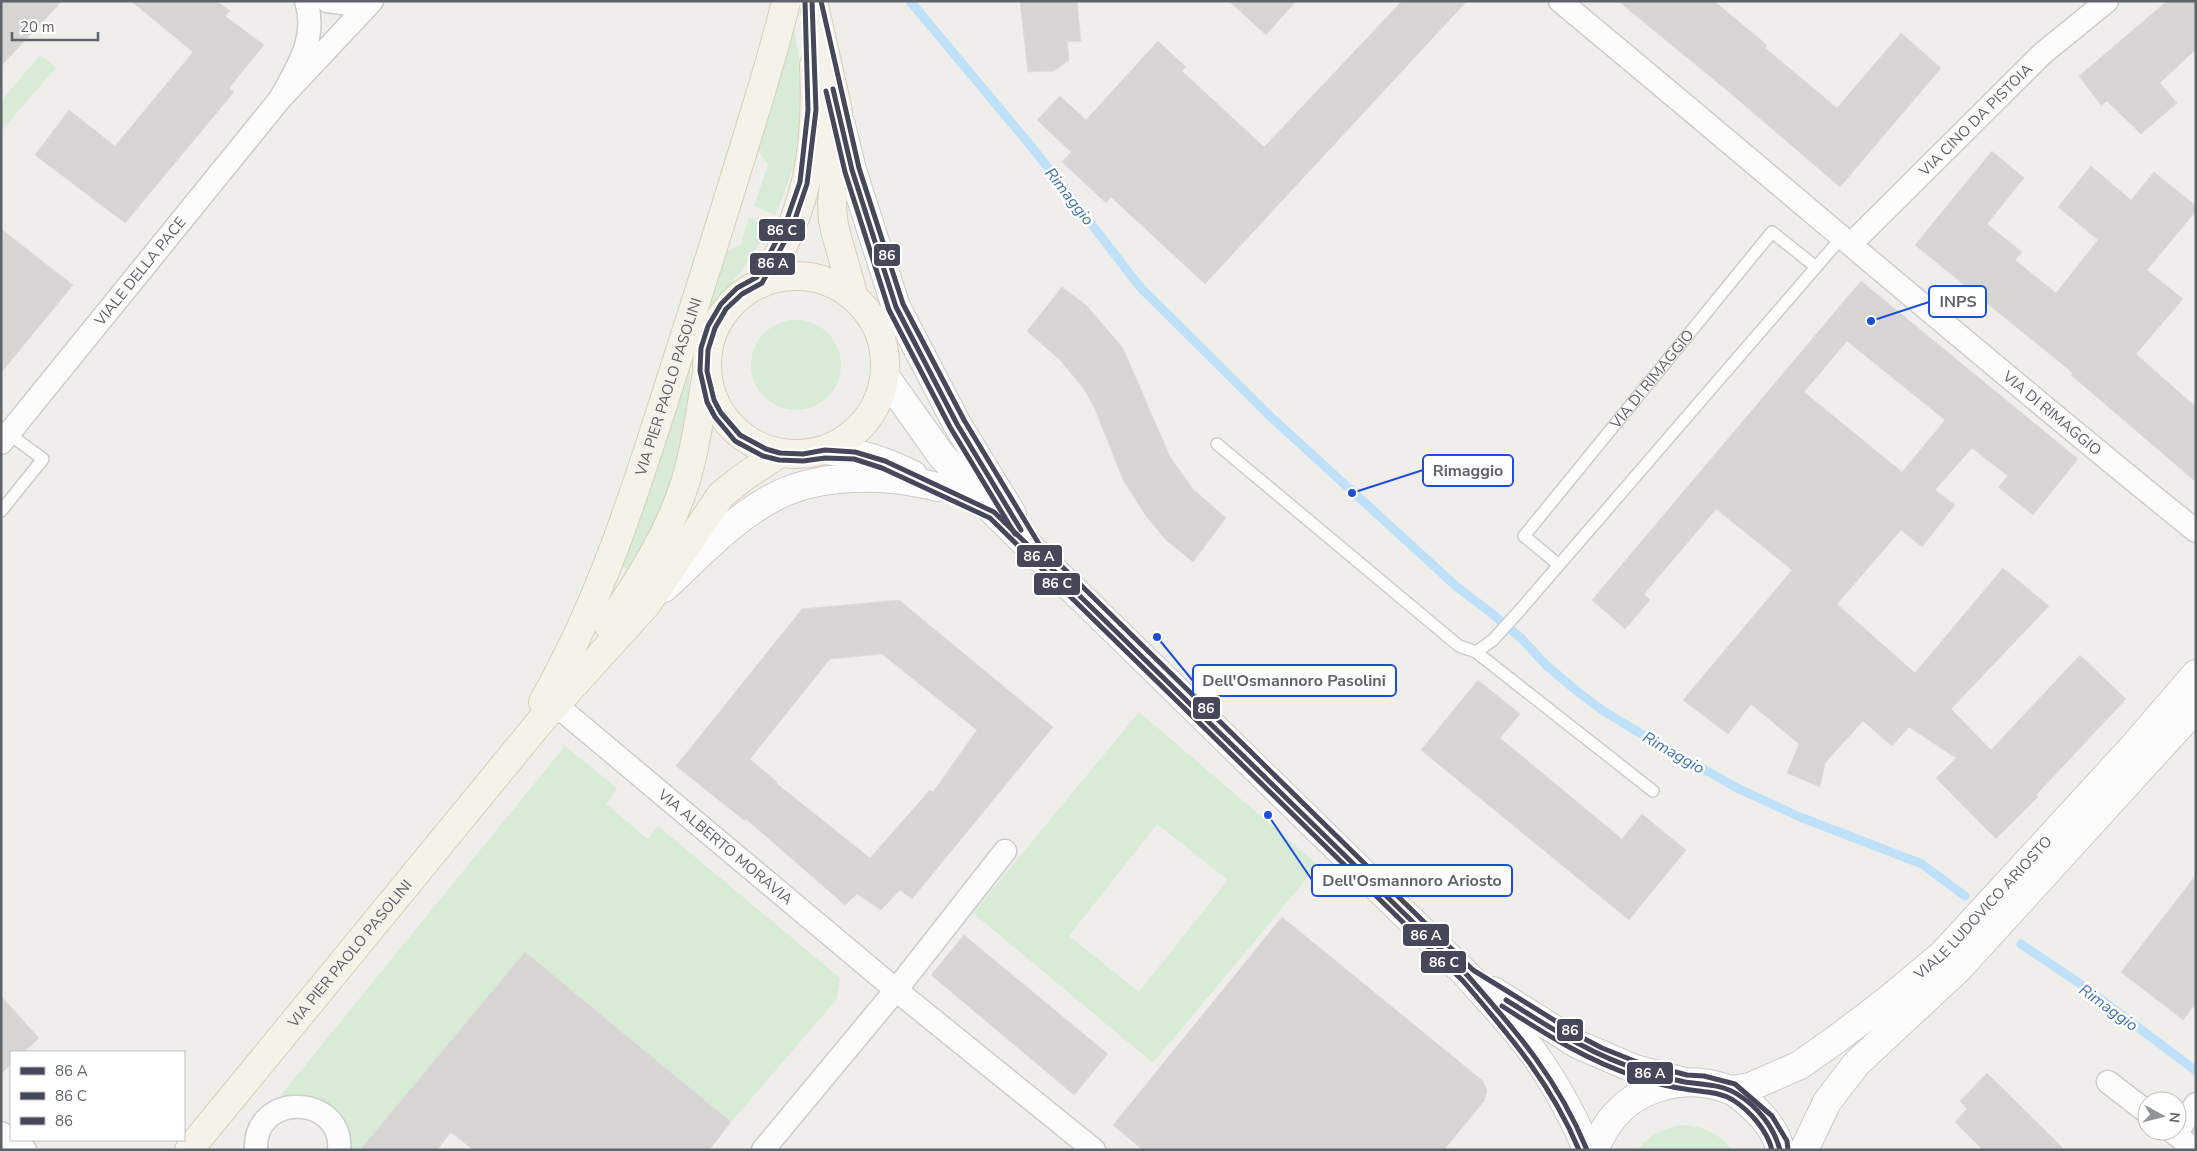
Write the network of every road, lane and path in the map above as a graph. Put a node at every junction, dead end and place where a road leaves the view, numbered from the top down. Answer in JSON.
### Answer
{"nodes":[{"id":1,"x":306,"y":1,"type":"edge"},
{"id":2,"x":327,"y":1,"type":"edge"},
{"id":3,"x":360,"y":1,"type":"edge"},
{"id":4,"x":372,"y":1,"type":"edge"},
{"id":5,"x":786,"y":1,"type":"edge"},
{"id":6,"x":812,"y":1,"type":"edge"},
{"id":7,"x":1560,"y":1,"type":"edge"},
{"id":8,"x":2107,"y":1,"type":"edge"},
{"id":9,"x":280,"y":99,"type":"junction"},
{"id":10,"x":838,"y":111,"type":"junction"},
{"id":11,"x":1847,"y":240,"type":"junction"},
{"id":12,"x":1816,"y":267,"type":"junction"},
{"id":13,"x":762,"y":283,"type":"junction"},
{"id":14,"x":854,"y":297,"type":"junction"},
{"id":15,"x":707,"y":371,"type":"junction"},
{"id":16,"x":885,"y":376,"type":"junction"},
{"id":17,"x":5,"y":438,"type":"edge"},
{"id":18,"x":1217,"y":444,"type":"dead end"},
{"id":19,"x":824,"y":450,"type":"junction"},
{"id":20,"x":780,"y":453,"type":"junction"},
{"id":21,"x":938,"y":487,"type":"junction"},
{"id":22,"x":1,"y":511,"type":"edge"},
{"id":23,"x":994,"y":512,"type":"junction"},
{"id":24,"x":2196,"y":531,"type":"edge"},
{"id":25,"x":1033,"y":549,"type":"junction"},
{"id":26,"x":1559,"y":565,"type":"junction"},
{"id":27,"x":646,"y":605,"type":"junction"},
{"id":28,"x":1476,"y":652,"type":"junction"},
{"id":29,"x":2196,"y":674,"type":"edge"},
{"id":30,"x":2196,"y":708,"type":"edge"},
{"id":31,"x":547,"y":714,"type":"junction"},
{"id":32,"x":511,"y":757,"type":"junction"},
{"id":33,"x":1653,"y":791,"type":"dead end"},
{"id":34,"x":1005,"y":851,"type":"dead end"},
{"id":35,"x":2053,"y":851,"type":"junction"},
{"id":36,"x":1950,"y":962,"type":"junction"},
{"id":37,"x":1468,"y":976,"type":"junction"},
{"id":38,"x":896,"y":990,"type":"junction"},
{"id":39,"x":1686,"y":1082,"type":"junction"},
{"id":40,"x":2108,"y":1082,"type":"dead end"},
{"id":41,"x":1731,"y":1090,"type":"junction"},
{"id":42,"x":2137,"y":1104,"type":"edge"},
{"id":43,"x":2196,"y":1104,"type":"edge"},
{"id":44,"x":2187,"y":1115,"type":"edge"},
{"id":45,"x":12,"y":1141,"type":"edge"},
{"id":46,"x":2184,"y":1141,"type":"edge"},
{"id":47,"x":25,"y":1150,"type":"edge"},
{"id":48,"x":189,"y":1150,"type":"edge"},
{"id":49,"x":256,"y":1150,"type":"edge"},
{"id":50,"x":339,"y":1150,"type":"edge"},
{"id":51,"x":763,"y":1150,"type":"edge"},
{"id":52,"x":1094,"y":1150,"type":"edge"},
{"id":53,"x":1587,"y":1150,"type":"edge"},
{"id":54,"x":1595,"y":1150,"type":"edge"},
{"id":55,"x":1780,"y":1150,"type":"edge"},
{"id":56,"x":1804,"y":1150,"type":"edge"},
{"id":57,"x":2195,"y":1150,"type":"edge"}],
"edges":[{"from":1,"to":9,"type":"street","name":"VIALE DELLA PACE"},
{"from":2,"to":3,"type":"street"},
{"from":4,"to":9,"type":"street","name":"VIALE DELLA PACE"},
{"from":5,"to":32,"type":"main road","name":"VIA PIER PAOLO PASOLINI"},
{"from":6,"to":10,"type":"main road"},
{"from":6,"to":13,"type":"main road"},
{"from":7,"to":11,"type":"street","name":"VIA DI RIMAGGIO"},
{"from":8,"to":11,"type":"street","name":"VIA CINO DA PISTOIA"},
{"from":9,"to":17,"type":"street","name":"VIALE DELLA PACE"},
{"from":10,"to":14,"type":"main road"},
{"from":10,"to":25,"type":"street"},
{"from":11,"to":12,"type":"lane"},
{"from":11,"to":24,"type":"street","name":"VIA DI RIMAGGIO"},
{"from":12,"to":26,"type":"lane"},
{"from":12,"to":26,"type":"lane","name":"VIA DI RIMAGGIO"},
{"from":13,"to":14,"type":"main road"},
{"from":13,"to":15,"type":"main road"},
{"from":14,"to":16,"type":"main road"},
{"from":15,"to":20,"type":"main road"},
{"from":15,"to":31,"type":"main road","name":"VIA PIER PAOLO PASOLINI"},
{"from":16,"to":19,"type":"main road"},
{"from":16,"to":23,"type":"street"},
{"from":17,"to":22,"type":"lane"},
{"from":18,"to":28,"type":"lane"},
{"from":19,"to":20,"type":"main road"},
{"from":19,"to":21,"type":"street"},
{"from":20,"to":27,"type":"main road","name":"VIA PIER PAOLO PASOLINI"},
{"from":21,"to":23,"type":"street"},
{"from":21,"to":27,"type":"street","name":"VIA PIER PAOLO PASOLINI"},
{"from":23,"to":25,"type":"street"},
{"from":25,"to":37,"type":"street"},
{"from":26,"to":28,"type":"lane"},
{"from":27,"to":31,"type":"main road","name":"VIA PIER PAOLO PASOLINI"},
{"from":28,"to":33,"type":"lane"},
{"from":29,"to":35,"type":"street","name":"VIALE LUDOVICO ARIOSTO"},
{"from":30,"to":35,"type":"street","name":"VIALE LUDOVICO ARIOSTO"},
{"from":31,"to":32,"type":"main road","name":"VIA PIER PAOLO PASOLINI"},
{"from":31,"to":38,"type":"street","name":"VIA ALBERTO MORAVIA"},
{"from":32,"to":48,"type":"main road","name":"VIA PIER PAOLO PASOLINI"},
{"from":34,"to":38,"type":"street"},
{"from":35,"to":36,"type":"street","name":"VIALE LUDOVICO ARIOSTO"},
{"from":36,"to":41,"type":"street","name":"VIALE LUDOVICO ARIOSTO"},
{"from":36,"to":56,"type":"street","name":"VIALE LUDOVICO ARIOSTO"},
{"from":37,"to":39,"type":"street"},
{"from":37,"to":53,"type":"street"},
{"from":38,"to":51,"type":"street"},
{"from":38,"to":52,"type":"street","name":"VIA ALBERTO MORAVIA"},
{"from":39,"to":41,"type":"street","name":"VIALE LUDOVICO ARIOSTO"},
{"from":39,"to":54,"type":"street","name":"VIALE LUDOVICO ARIOSTO"},
{"from":40,"to":42,"type":"street"},
{"from":41,"to":55,"type":"street","name":"VIALE LUDOVICO ARIOSTO"},
{"from":43,"to":44,"type":"street"},
{"from":45,"to":47,"type":"street"},
{"from":46,"to":57,"type":"street"},
{"from":49,"to":50,"type":"street"}]}
